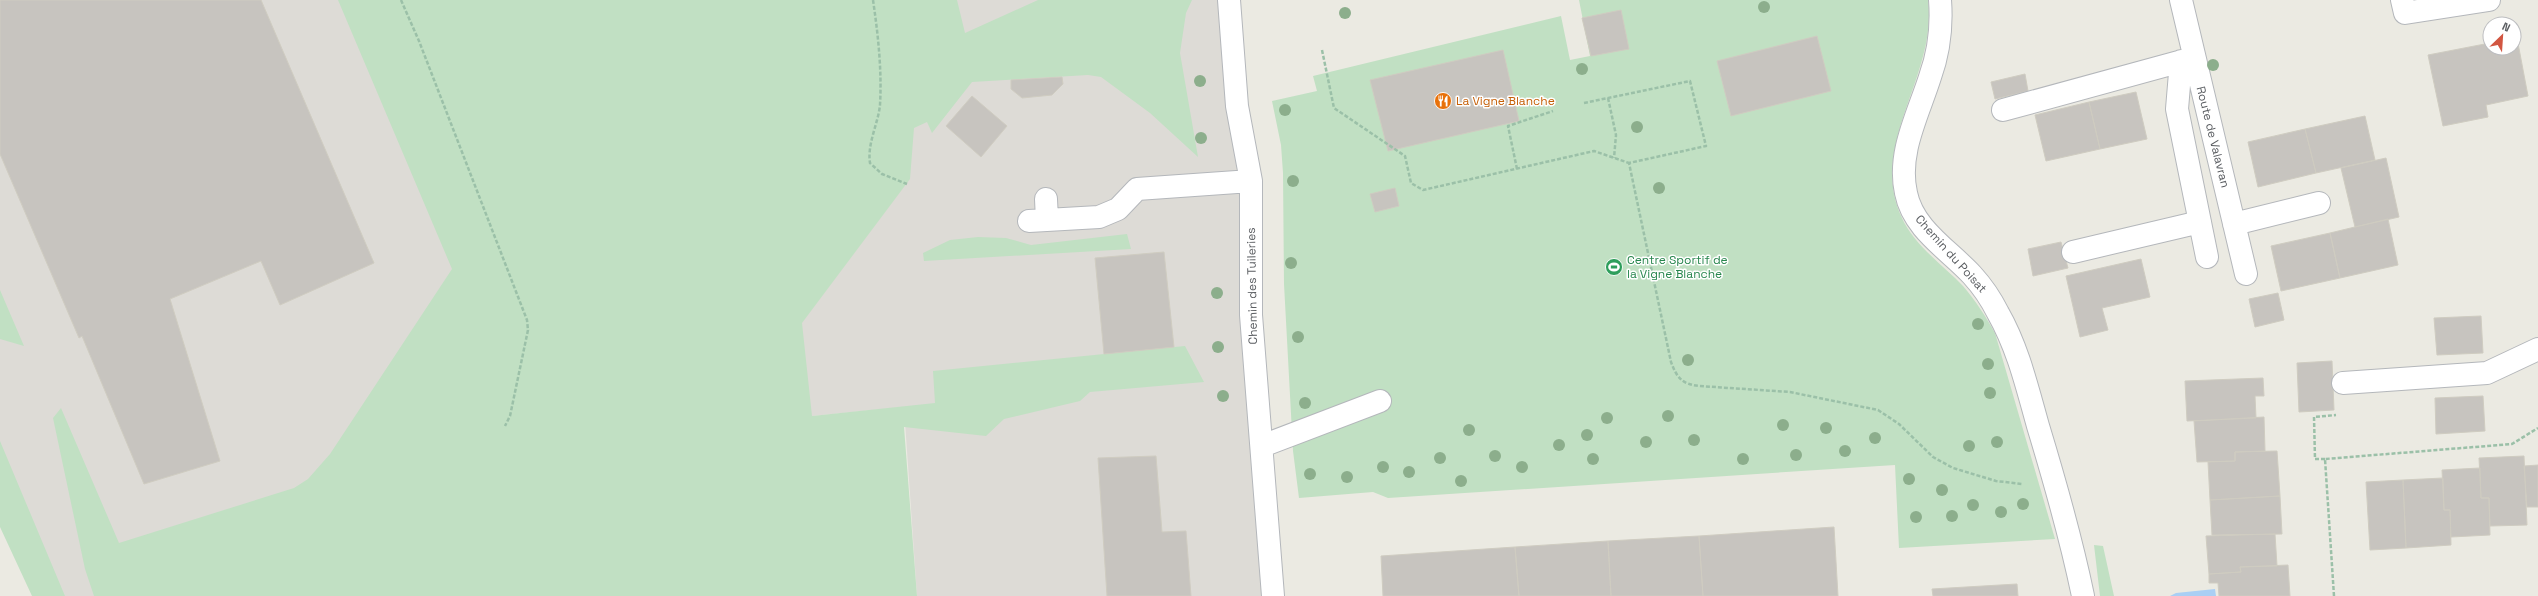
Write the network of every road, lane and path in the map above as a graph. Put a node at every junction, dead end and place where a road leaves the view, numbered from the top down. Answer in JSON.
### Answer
{"nodes":[{"id":1,"x":401,"y":0,"type":"edge"},
{"id":2,"x":873,"y":0,"type":"edge"},
{"id":3,"x":1229,"y":0,"type":"edge"},
{"id":4,"x":1940,"y":0,"type":"edge"},
{"id":5,"x":2181,"y":0,"type":"edge"},
{"id":6,"x":2402,"y":0,"type":"edge"},
{"id":7,"x":2489,"y":0,"type":"edge"},
{"id":8,"x":1322,"y":50,"type":"dead end"},
{"id":9,"x":2188,"y":59,"type":"junction"},
{"id":10,"x":1608,"y":98,"type":"junction"},
{"id":11,"x":1584,"y":103,"type":"dead end"},
{"id":12,"x":2003,"y":110,"type":"dead end"},
{"id":13,"x":1553,"y":111,"type":"dead end"},
{"id":14,"x":1614,"y":158,"type":"junction"},
{"id":15,"x":1629,"y":162,"type":"junction"},
{"id":16,"x":1517,"y":169,"type":"junction"},
{"id":17,"x":1251,"y":181,"type":"junction"},
{"id":18,"x":908,"y":184,"type":"dead end"},
{"id":19,"x":2319,"y":203,"type":"dead end"},
{"id":20,"x":1041,"y":213,"type":"dead end"},
{"id":21,"x":2200,"y":222,"type":"junction"},
{"id":22,"x":2234,"y":224,"type":"junction"},
{"id":23,"x":2073,"y":252,"type":"dead end"},
{"id":24,"x":2206,"y":257,"type":"dead end"},
{"id":25,"x":2246,"y":274,"type":"dead end"},
{"id":26,"x":2538,"y":349,"type":"edge"},
{"id":27,"x":2343,"y":382,"type":"joint"},
{"id":28,"x":1380,"y":401,"type":"dead end"},
{"id":29,"x":505,"y":426,"type":"dead end"},
{"id":30,"x":2538,"y":428,"type":"edge"},
{"id":31,"x":1262,"y":446,"type":"junction"},
{"id":32,"x":2325,"y":459,"type":"junction"},
{"id":33,"x":2054,"y":479,"type":"junction"},
{"id":34,"x":1273,"y":596,"type":"edge"},
{"id":35,"x":2084,"y":596,"type":"edge"},
{"id":36,"x":2334,"y":596,"type":"edge"}],
"edges":[{"from":1,"to":29,"type":"path"},
{"from":2,"to":18,"type":"path"},
{"from":3,"to":17,"type":"street","name":"Chemin des Tuileries"},
{"from":4,"to":33,"type":"street","name":"Chemin du Poisat"},
{"from":5,"to":9,"type":"street","name":"Route de Valavran"},
{"from":6,"to":7,"type":"street"},
{"from":8,"to":16,"type":"path"},
{"from":9,"to":12,"type":"street"},
{"from":9,"to":21,"type":"street"},
{"from":9,"to":22,"type":"street","name":"Route de Valavran"},
{"from":10,"to":11,"type":"path"},
{"from":10,"to":14,"type":"path"},
{"from":10,"to":15,"type":"path"},
{"from":13,"to":16,"type":"path"},
{"from":14,"to":15,"type":"path"},
{"from":14,"to":16,"type":"path"},
{"from":15,"to":33,"type":"path"},
{"from":17,"to":20,"type":"street"},
{"from":17,"to":31,"type":"street","name":"Chemin des Tuileries"},
{"from":19,"to":22,"type":"street"},
{"from":21,"to":23,"type":"street"},
{"from":21,"to":24,"type":"street"},
{"from":22,"to":25,"type":"street","name":"Route de Valavran"},
{"from":26,"to":27,"type":"street"},
{"from":27,"to":32,"type":"path"},
{"from":28,"to":31,"type":"street"},
{"from":30,"to":32,"type":"path"},
{"from":31,"to":34,"type":"street","name":"Chemin des Tuileries"},
{"from":32,"to":36,"type":"path"},
{"from":33,"to":35,"type":"street","name":"Chemin du Poisat"}]}
